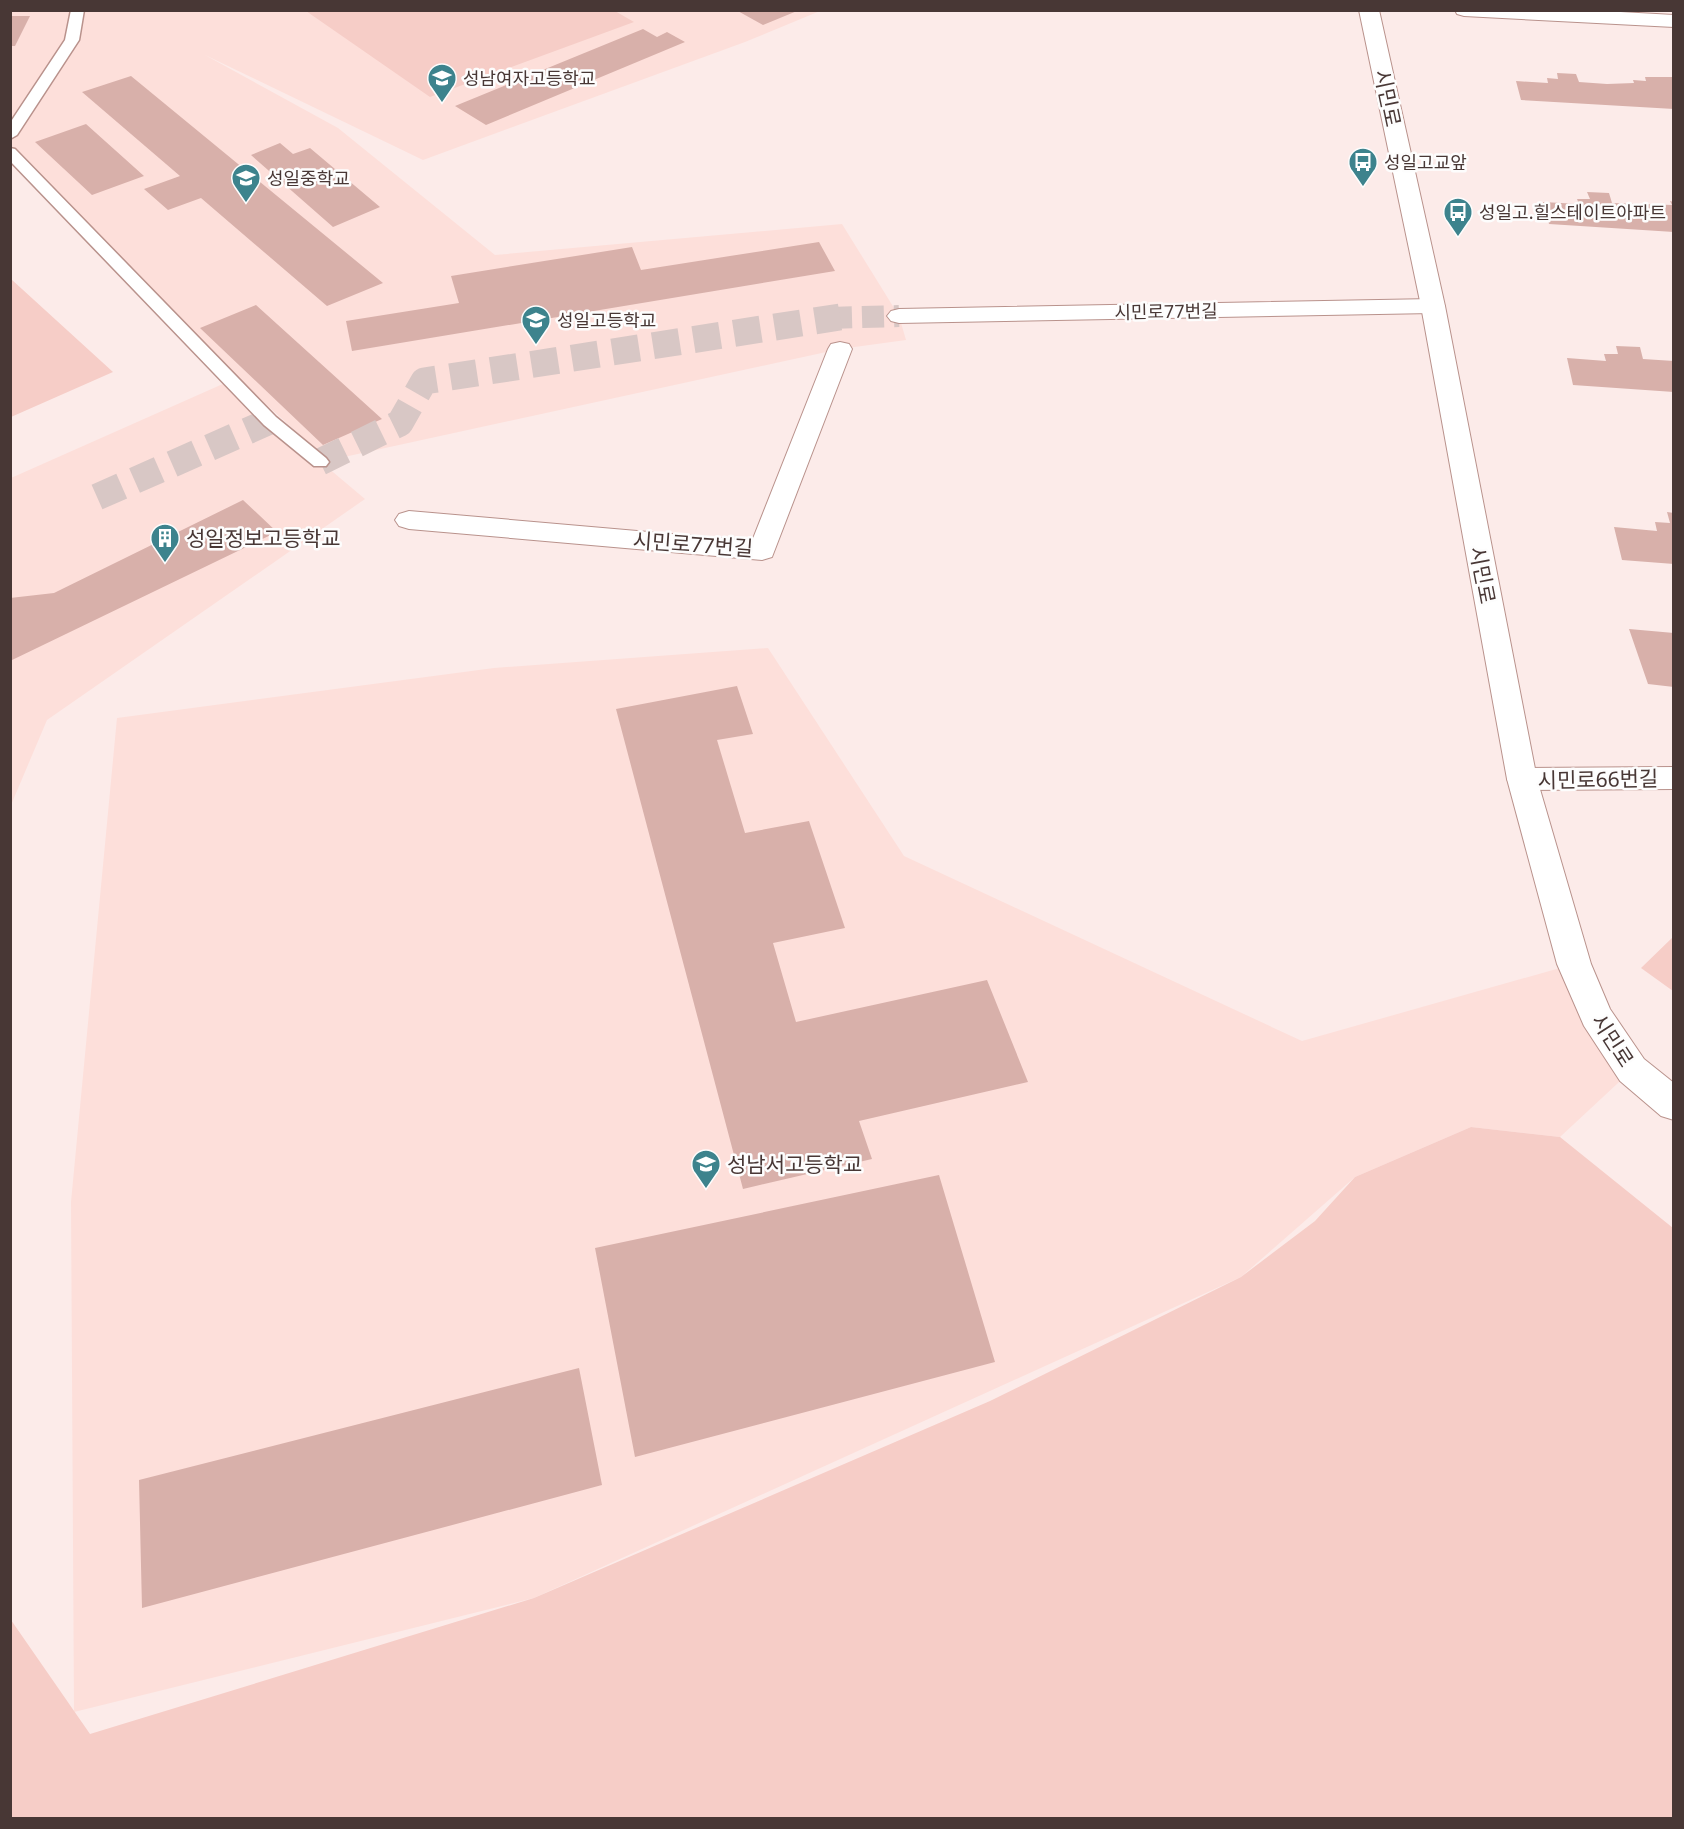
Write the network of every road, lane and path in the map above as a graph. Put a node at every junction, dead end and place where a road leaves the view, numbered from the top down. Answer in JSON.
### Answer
{"nodes":[{"id":1,"x":78,"y":10,"type":"edge"},
{"id":2,"x":1369,"y":10,"type":"edge"},
{"id":3,"x":1464,"y":10,"type":"edge"},
{"id":4,"x":1674,"y":21,"type":"edge"},
{"id":5,"x":10,"y":135,"type":"edge"},
{"id":6,"x":10,"y":152,"type":"edge"},
{"id":7,"x":1433,"y":306,"type":"junction"},
{"id":8,"x":899,"y":316,"type":"tunnel mouth"},
{"id":9,"x":840,"y":349,"type":"dead end"},
{"id":10,"x":320,"y":462,"type":"dead end"},
{"id":11,"x":409,"y":520,"type":"dead end"},
{"id":12,"x":1674,"y":778,"type":"edge"},
{"id":13,"x":1522,"y":779,"type":"junction"},
{"id":14,"x":1674,"y":1105,"type":"edge"}],
"edges":[{"from":1,"to":5,"type":"lane"},
{"from":2,"to":7,"type":"main road","name":"시민로"},
{"from":3,"to":4,"type":"main road"},
{"from":6,"to":10,"type":"lane"},
{"from":7,"to":8,"type":"main road","name":"시민로77번길"},
{"from":7,"to":13,"type":"main road","name":"시민로"},
{"from":9,"to":11,"type":"main road","name":"시민로77번길"},
{"from":12,"to":13,"type":"main road","name":"시민로66번길"},
{"from":13,"to":14,"type":"main road","name":"시민로"}]}
